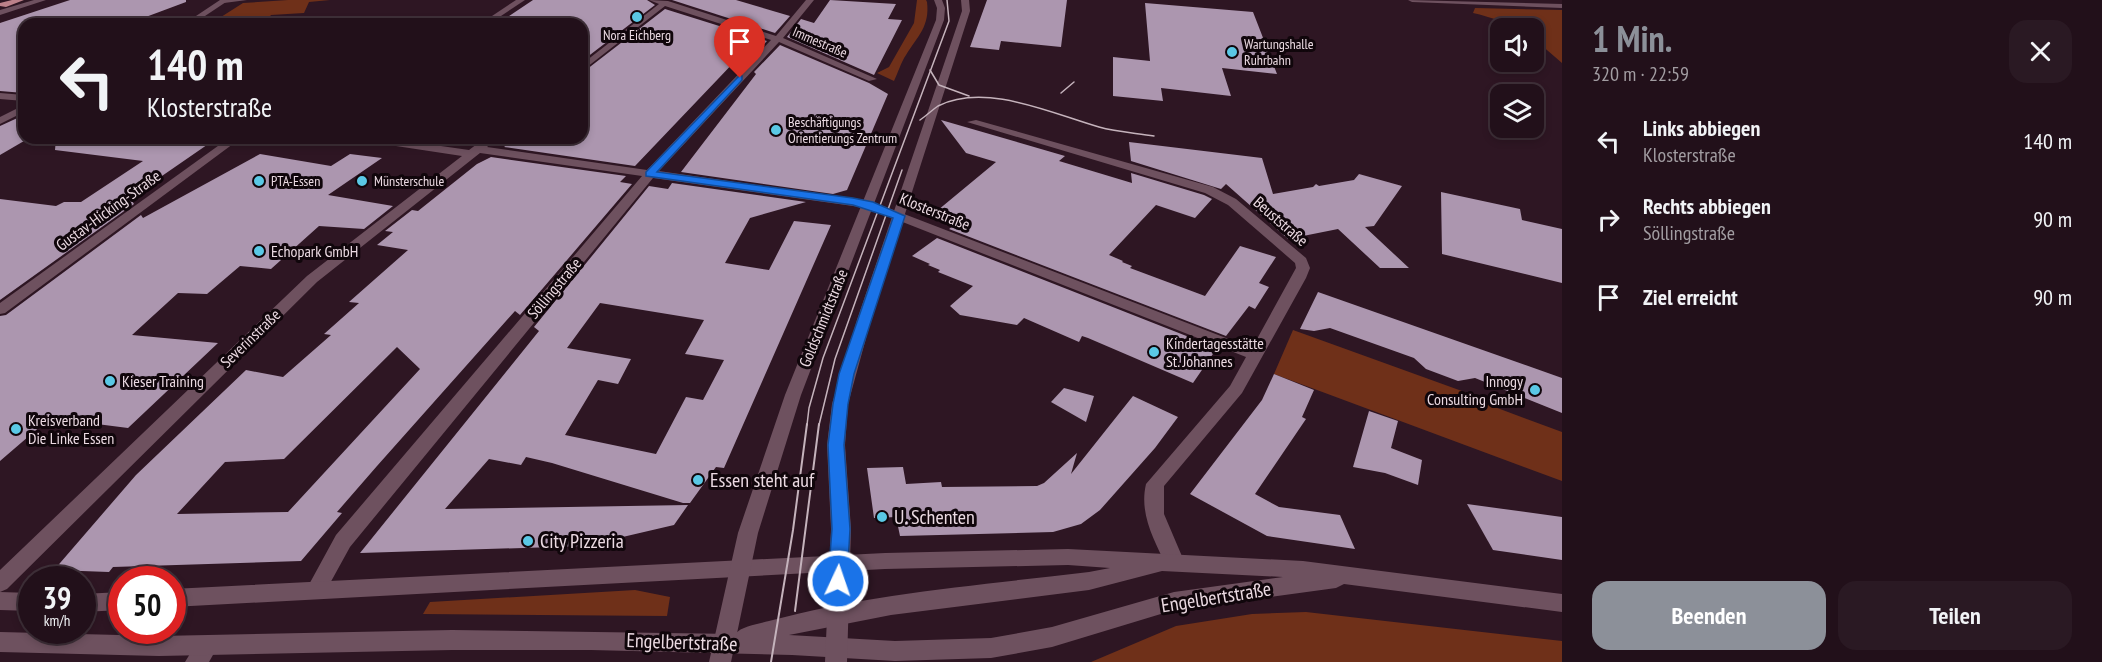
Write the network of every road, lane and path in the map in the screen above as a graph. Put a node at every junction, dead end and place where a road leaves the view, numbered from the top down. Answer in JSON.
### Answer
{"nodes":[{"id":1,"x":20,"y":0,"type":"edge"},
{"id":2,"x":42,"y":0,"type":"edge"},
{"id":3,"x":243,"y":0,"type":"edge"},
{"id":4,"x":521,"y":0,"type":"edge"},
{"id":5,"x":653,"y":0,"type":"edge"},
{"id":6,"x":810,"y":0,"type":"edge"},
{"id":7,"x":938,"y":0,"type":"edge"},
{"id":8,"x":965,"y":0,"type":"edge"},
{"id":9,"x":1412,"y":0,"type":"edge"},
{"id":10,"x":1532,"y":0,"type":"edge"},
{"id":11,"x":224,"y":1,"type":"edge"},
{"id":12,"x":1562,"y":1,"type":"edge"},
{"id":13,"x":665,"y":3,"type":"junction"},
{"id":14,"x":1562,"y":6,"type":"edge"},
{"id":15,"x":2,"y":9,"type":"edge"},
{"id":16,"x":197,"y":18,"type":"edge"},
{"id":17,"x":493,"y":18,"type":"edge"},
{"id":18,"x":778,"y":39,"type":"junction"},
{"id":19,"x":588,"y":63,"type":"edge"},
{"id":20,"x":872,"y":79,"type":"dead end"},
{"id":21,"x":0,"y":96,"type":"edge"},
{"id":22,"x":18,"y":98,"type":"edge"},
{"id":23,"x":18,"y":112,"type":"edge"},
{"id":24,"x":0,"y":122,"type":"edge"},
{"id":25,"x":972,"y":122,"type":"dead end"},
{"id":26,"x":228,"y":144,"type":"edge"},
{"id":27,"x":411,"y":144,"type":"edge"},
{"id":28,"x":484,"y":144,"type":"edge"},
{"id":29,"x":474,"y":152,"type":"junction"},
{"id":30,"x":650,"y":174,"type":"junction"},
{"id":31,"x":869,"y":205,"type":"junction"},
{"id":32,"x":899,"y":216,"type":"junction"},
{"id":33,"x":0,"y":310,"type":"edge"},
{"id":34,"x":1255,"y":355,"type":"junction"},
{"id":35,"x":1174,"y":561,"type":"junction"},
{"id":36,"x":838,"y":564,"type":"junction"},
{"id":37,"x":740,"y":570,"type":"junction"},
{"id":38,"x":1356,"y":576,"type":"junction"},
{"id":39,"x":0,"y":583,"type":"edge"},
{"id":40,"x":316,"y":590,"type":"junction"},
{"id":41,"x":186,"y":597,"type":"edge"},
{"id":42,"x":0,"y":601,"type":"edge"},
{"id":43,"x":18,"y":602,"type":"edge"},
{"id":44,"x":1562,"y":603,"type":"edge"},
{"id":45,"x":836,"y":616,"type":"junction"},
{"id":46,"x":0,"y":642,"type":"edge"},
{"id":47,"x":722,"y":653,"type":"edge"},
{"id":48,"x":202,"y":654,"type":"edge"},
{"id":49,"x":836,"y":654,"type":"edge"},
{"id":50,"x":983,"y":655,"type":"edge"}],
"edges":[{"from":1,"to":15,"type":"main road"},
{"from":2,"to":15,"type":"street"},
{"from":3,"to":11,"type":"street"},
{"from":4,"to":17,"type":"street"},
{"from":5,"to":13,"type":"street","name":"Immestraße"},
{"from":6,"to":18,"type":"street","name":"Söllingstraße"},
{"from":7,"to":31,"type":"street","name":"Goldschmidtstraße"},
{"from":8,"to":32,"type":"street"},
{"from":9,"to":14,"type":"street"},
{"from":10,"to":12,"type":"street"},
{"from":11,"to":16,"type":"street"},
{"from":13,"to":18,"type":"street","name":"Immestraße"},
{"from":13,"to":19,"type":"street"},
{"from":18,"to":20,"type":"street","name":"Immestraße"},
{"from":18,"to":30,"type":"street","name":"Söllingstraße"},
{"from":21,"to":22,"type":"street"},
{"from":23,"to":24,"type":"street"},
{"from":25,"to":34,"type":"street","name":"Beuststraße"},
{"from":26,"to":33,"type":"street","name":"Gustav-Hicking-Straße"},
{"from":27,"to":29,"type":"street","name":"Klosterstraße"},
{"from":28,"to":29,"type":"street","name":"Severinstraße"},
{"from":29,"to":30,"type":"street","name":"Klosterstraße"},
{"from":29,"to":39,"type":"street","name":"Severinstraße"},
{"from":30,"to":31,"type":"street","name":"Klosterstraße"},
{"from":30,"to":40,"type":"street","name":"Söllingstraße"},
{"from":31,"to":32,"type":"street","name":"Klosterstraße"},
{"from":31,"to":37,"type":"street","name":"Goldschmidtstraße"},
{"from":32,"to":34,"type":"street","name":"Klosterstraße"},
{"from":32,"to":36,"type":"street"},
{"from":34,"to":35,"type":"street","name":"Beuststraße"},
{"from":35,"to":36,"type":"street","name":"Engelbertstraße"},
{"from":35,"to":38,"type":"street","name":"Engelbertstraße"},
{"from":35,"to":45,"type":"street"},
{"from":36,"to":37,"type":"street","name":"Engelbertstraße"},
{"from":36,"to":45,"type":"street"},
{"from":37,"to":40,"type":"street","name":"Engelbertstraße"},
{"from":37,"to":47,"type":"street","name":"Goldschmidtstraße"},
{"from":38,"to":44,"type":"street","name":"Engelbertstraße"},
{"from":38,"to":50,"type":"street","name":"Engelbertstraße"},
{"from":40,"to":41,"type":"street","name":"Engelbertstraße"},
{"from":42,"to":43,"type":"street"},
{"from":45,"to":47,"type":"street"},
{"from":45,"to":49,"type":"street"},
{"from":46,"to":48,"type":"street","name":"Engelbertstraße"},
{"from":47,"to":48,"type":"street","name":"Engelbertstraße"},
{"from":47,"to":49,"type":"street","name":"Engelbertstraße"},
{"from":49,"to":50,"type":"street","name":"Engelbertstraße"}]}
